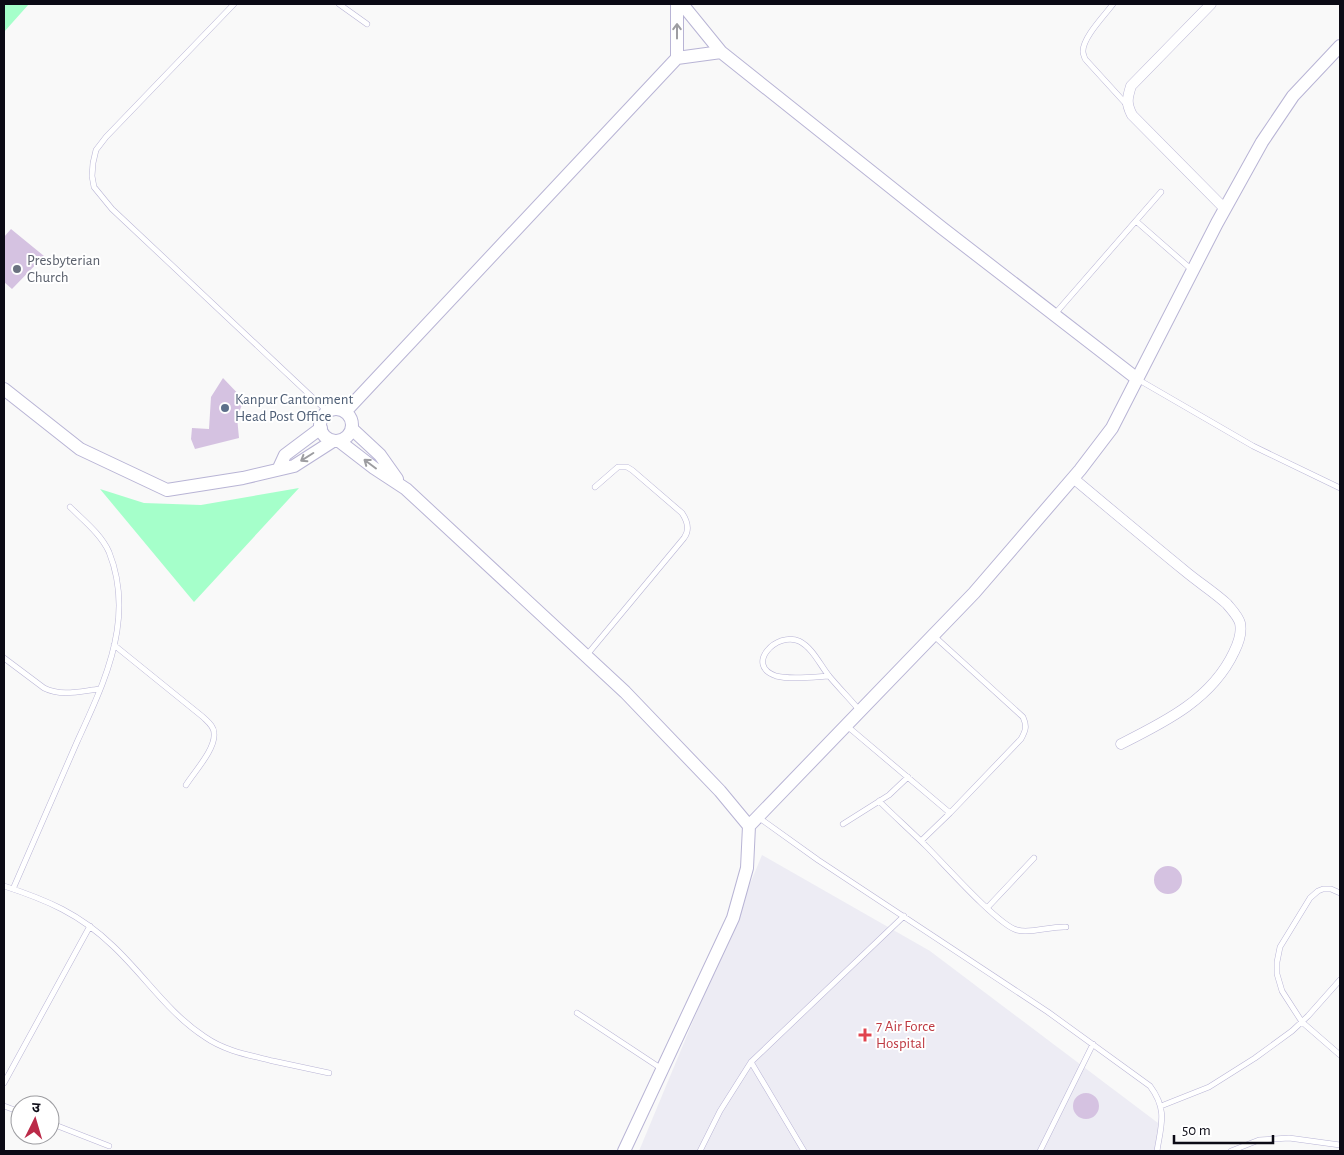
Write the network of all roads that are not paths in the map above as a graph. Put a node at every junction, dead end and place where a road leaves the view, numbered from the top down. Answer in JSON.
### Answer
{"nodes":[{"id":1,"x":234,"y":4,"type":"edge"},
{"id":2,"x":339,"y":4,"type":"edge"},
{"id":3,"x":677,"y":4,"type":"edge"},
{"id":4,"x":682,"y":4,"type":"edge"},
{"id":5,"x":1113,"y":4,"type":"edge"},
{"id":6,"x":1211,"y":4,"type":"edge"},
{"id":7,"x":367,"y":24,"type":"dead end"},
{"id":8,"x":1340,"y":46,"type":"edge"},
{"id":9,"x":721,"y":52,"type":"junction"},
{"id":10,"x":677,"y":58,"type":"junction"},
{"id":11,"x":1127,"y":105,"type":"junction"},
{"id":12,"x":1161,"y":192,"type":"dead end"},
{"id":13,"x":1224,"y":208,"type":"junction"},
{"id":14,"x":1136,"y":221,"type":"junction"},
{"id":15,"x":1192,"y":270,"type":"junction"},
{"id":16,"x":1054,"y":315,"type":"junction"},
{"id":17,"x":1136,"y":378,"type":"junction"},
{"id":18,"x":4,"y":389,"type":"edge"},
{"id":19,"x":328,"y":412,"type":"junction"},
{"id":20,"x":345,"y":412,"type":"junction"},
{"id":21,"x":321,"y":428,"type":"junction"},
{"id":22,"x":352,"y":428,"type":"junction"},
{"id":23,"x":336,"y":441,"type":"junction"},
{"id":24,"x":279,"y":468,"type":"junction"},
{"id":25,"x":1073,"y":478,"type":"junction"},
{"id":26,"x":401,"y":485,"type":"junction"},
{"id":27,"x":596,"y":487,"type":"dead end"},
{"id":28,"x":1340,"y":488,"type":"edge"},
{"id":29,"x":70,"y":507,"type":"dead end"},
{"id":30,"x":933,"y":636,"type":"junction"},
{"id":31,"x":114,"y":645,"type":"junction"},
{"id":32,"x":585,"y":656,"type":"junction"},
{"id":33,"x":4,"y":658,"type":"edge"},
{"id":34,"x":829,"y":676,"type":"junction"},
{"id":35,"x":100,"y":689,"type":"junction"},
{"id":36,"x":860,"y":711,"type":"junction"},
{"id":37,"x":846,"y":726,"type":"junction"},
{"id":38,"x":1121,"y":744,"type":"dead end"},
{"id":39,"x":908,"y":777,"type":"junction"},
{"id":40,"x":186,"y":785,"type":"dead end"},
{"id":41,"x":880,"y":801,"type":"junction"},
{"id":42,"x":950,"y":813,"type":"junction"},
{"id":43,"x":758,"y":817,"type":"junction"},
{"id":44,"x":843,"y":824,"type":"dead end"},
{"id":45,"x":749,"y":826,"type":"junction"},
{"id":46,"x":921,"y":841,"type":"junction"},
{"id":47,"x":1034,"y":858,"type":"dead end"},
{"id":48,"x":4,"y":886,"type":"edge"},
{"id":49,"x":13,"y":889,"type":"junction"},
{"id":50,"x":1340,"y":893,"type":"edge"},
{"id":51,"x":987,"y":908,"type":"junction"},
{"id":52,"x":904,"y":916,"type":"junction"},
{"id":53,"x":90,"y":926,"type":"junction"},
{"id":54,"x":1066,"y":927,"type":"dead end"},
{"id":55,"x":1340,"y":980,"type":"edge"},
{"id":56,"x":577,"y":1013,"type":"dead end"},
{"id":57,"x":1302,"y":1022,"type":"junction"},
{"id":58,"x":1093,"y":1044,"type":"junction"},
{"id":59,"x":1340,"y":1056,"type":"edge"},
{"id":60,"x":751,"y":1062,"type":"junction"},
{"id":61,"x":663,"y":1070,"type":"junction"},
{"id":62,"x":329,"y":1072,"type":"dead end"},
{"id":63,"x":4,"y":1083,"type":"edge"},
{"id":64,"x":1161,"y":1106,"type":"junction"},
{"id":65,"x":60,"y":1127,"type":"edge"},
{"id":66,"x":1340,"y":1145,"type":"edge"},
{"id":67,"x":110,"y":1146,"type":"dead end"},
{"id":68,"x":624,"y":1151,"type":"edge"},
{"id":69,"x":700,"y":1151,"type":"edge"},
{"id":70,"x":804,"y":1151,"type":"edge"},
{"id":71,"x":1040,"y":1151,"type":"edge"},
{"id":72,"x":1157,"y":1151,"type":"edge"},
{"id":73,"x":1232,"y":1151,"type":"edge"}],
"edges":[{"from":1,"to":19,"type":"lane"},
{"from":2,"to":7,"type":"lane"},
{"from":10,"to":3,"type":"street","one_way":true},
{"from":4,"to":9,"type":"street"},
{"from":5,"to":11,"type":"lane"},
{"from":6,"to":11,"type":"street"},
{"from":8,"to":13,"type":"street"},
{"from":9,"to":10,"type":"street"},
{"from":9,"to":16,"type":"street"},
{"from":10,"to":20,"type":"street"},
{"from":11,"to":13,"type":"street"},
{"from":12,"to":14,"type":"lane"},
{"from":13,"to":15,"type":"street"},
{"from":14,"to":15,"type":"lane"},
{"from":14,"to":16,"type":"lane"},
{"from":15,"to":17,"type":"street"},
{"from":16,"to":17,"type":"street"},
{"from":17,"to":25,"type":"street"},
{"from":17,"to":28,"type":"lane"},
{"from":18,"to":24,"type":"street"},
{"from":19,"to":20,"type":"street"},
{"from":19,"to":21,"type":"street"},
{"from":20,"to":22,"type":"street"},
{"from":21,"to":23,"type":"street"},
{"from":21,"to":24,"type":"street"},
{"from":22,"to":23,"type":"street"},
{"from":22,"to":26,"type":"street"},
{"from":23,"to":24,"type":"street","one_way":true},
{"from":26,"to":23,"type":"street","one_way":true},
{"from":25,"to":30,"type":"street"},
{"from":25,"to":38,"type":"street"},
{"from":26,"to":32,"type":"street"},
{"from":27,"to":32,"type":"lane"},
{"from":29,"to":31,"type":"lane"},
{"from":30,"to":36,"type":"street"},
{"from":30,"to":42,"type":"lane"},
{"from":31,"to":35,"type":"lane"},
{"from":31,"to":40,"type":"lane"},
{"from":32,"to":45,"type":"street"},
{"from":33,"to":35,"type":"lane"},
{"from":34,"to":34,"type":"lane"},
{"from":34,"to":36,"type":"lane"},
{"from":35,"to":49,"type":"lane"},
{"from":36,"to":37,"type":"street"},
{"from":37,"to":39,"type":"lane"},
{"from":37,"to":43,"type":"street"},
{"from":39,"to":41,"type":"lane"},
{"from":39,"to":42,"type":"lane"},
{"from":41,"to":44,"type":"lane"},
{"from":41,"to":46,"type":"lane"},
{"from":42,"to":46,"type":"lane"},
{"from":43,"to":45,"type":"street"},
{"from":43,"to":52,"type":"lane"},
{"from":45,"to":61,"type":"street"},
{"from":46,"to":51,"type":"lane"},
{"from":47,"to":51,"type":"lane"},
{"from":48,"to":49,"type":"lane"},
{"from":49,"to":53,"type":"lane"},
{"from":50,"to":57,"type":"lane"},
{"from":51,"to":54,"type":"lane"},
{"from":52,"to":58,"type":"lane"},
{"from":52,"to":60,"type":"lane"},
{"from":53,"to":62,"type":"lane"},
{"from":53,"to":63,"type":"lane"},
{"from":55,"to":57,"type":"lane"},
{"from":56,"to":61,"type":"lane"},
{"from":57,"to":59,"type":"lane"},
{"from":57,"to":64,"type":"lane"},
{"from":58,"to":64,"type":"lane"},
{"from":58,"to":71,"type":"lane"},
{"from":60,"to":69,"type":"lane"},
{"from":60,"to":70,"type":"lane"},
{"from":61,"to":68,"type":"street"},
{"from":64,"to":72,"type":"lane"},
{"from":65,"to":67,"type":"lane"},
{"from":66,"to":73,"type":"lane"}]}
